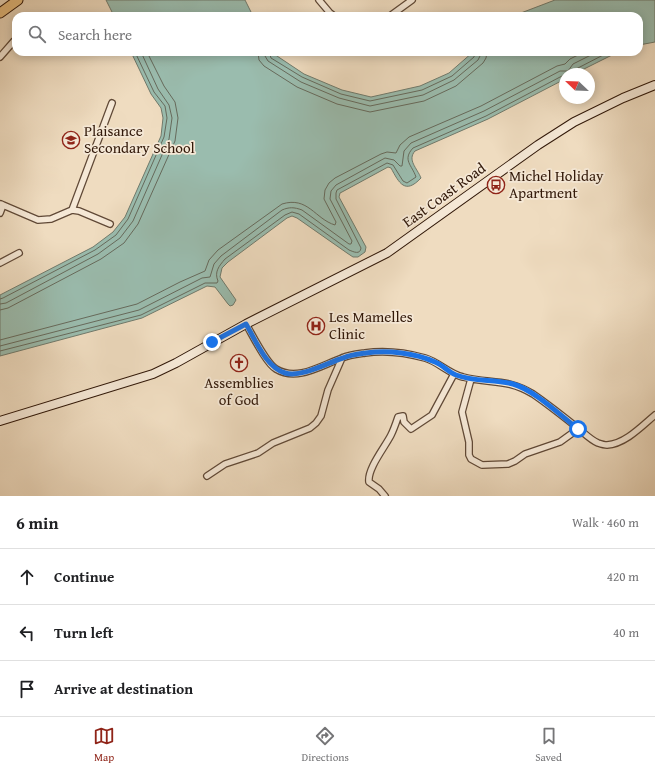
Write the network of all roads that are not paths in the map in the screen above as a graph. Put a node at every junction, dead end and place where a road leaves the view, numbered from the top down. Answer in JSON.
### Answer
{"nodes":[{"id":1,"x":18,"y":0,"type":"edge"},
{"id":2,"x":319,"y":0,"type":"edge"},
{"id":3,"x":412,"y":0,"type":"edge"},
{"id":4,"x":329,"y":12,"type":"edge"},
{"id":5,"x":396,"y":12,"type":"edge"},
{"id":6,"x":0,"y":13,"type":"edge"},
{"id":7,"x":12,"y":43,"type":"edge"},
{"id":8,"x":0,"y":57,"type":"edge"},
{"id":9,"x":655,"y":85,"type":"edge"},
{"id":10,"x":112,"y":103,"type":"dead end"},
{"id":11,"x":2,"y":204,"type":"edge"},
{"id":12,"x":72,"y":210,"type":"junction"},
{"id":13,"x":0,"y":213,"type":"edge"},
{"id":14,"x":110,"y":224,"type":"dead end"},
{"id":15,"x":19,"y":252,"type":"dead end"},
{"id":16,"x":0,"y":263,"type":"edge"},
{"id":17,"x":246,"y":324,"type":"junction"},
{"id":18,"x":342,"y":358,"type":"junction"},
{"id":19,"x":454,"y":374,"type":"junction"},
{"id":20,"x":471,"y":379,"type":"junction"},
{"id":21,"x":655,"y":415,"type":"edge"},
{"id":22,"x":0,"y":421,"type":"edge"},
{"id":23,"x":578,"y":429,"type":"junction"},
{"id":24,"x":207,"y":476,"type":"dead end"},
{"id":25,"x":385,"y":496,"type":"edge"}],
"edges":[{"from":1,"to":6,"type":"main road"},
{"from":2,"to":4,"type":"street"},
{"from":3,"to":5,"type":"street"},
{"from":7,"to":8,"type":"street"},
{"from":9,"to":17,"type":"main road","name":"East Coast Road"},
{"from":10,"to":12,"type":"street"},
{"from":11,"to":12,"type":"street"},
{"from":11,"to":13,"type":"street"},
{"from":12,"to":14,"type":"street"},
{"from":15,"to":16,"type":"street"},
{"from":17,"to":18,"type":"street"},
{"from":17,"to":22,"type":"main road","name":"East Coast Road"},
{"from":18,"to":19,"type":"street"},
{"from":18,"to":24,"type":"street"},
{"from":19,"to":20,"type":"street"},
{"from":19,"to":25,"type":"street"},
{"from":20,"to":23,"type":"street"},
{"from":20,"to":23,"type":"street"},
{"from":21,"to":23,"type":"street"}]}
